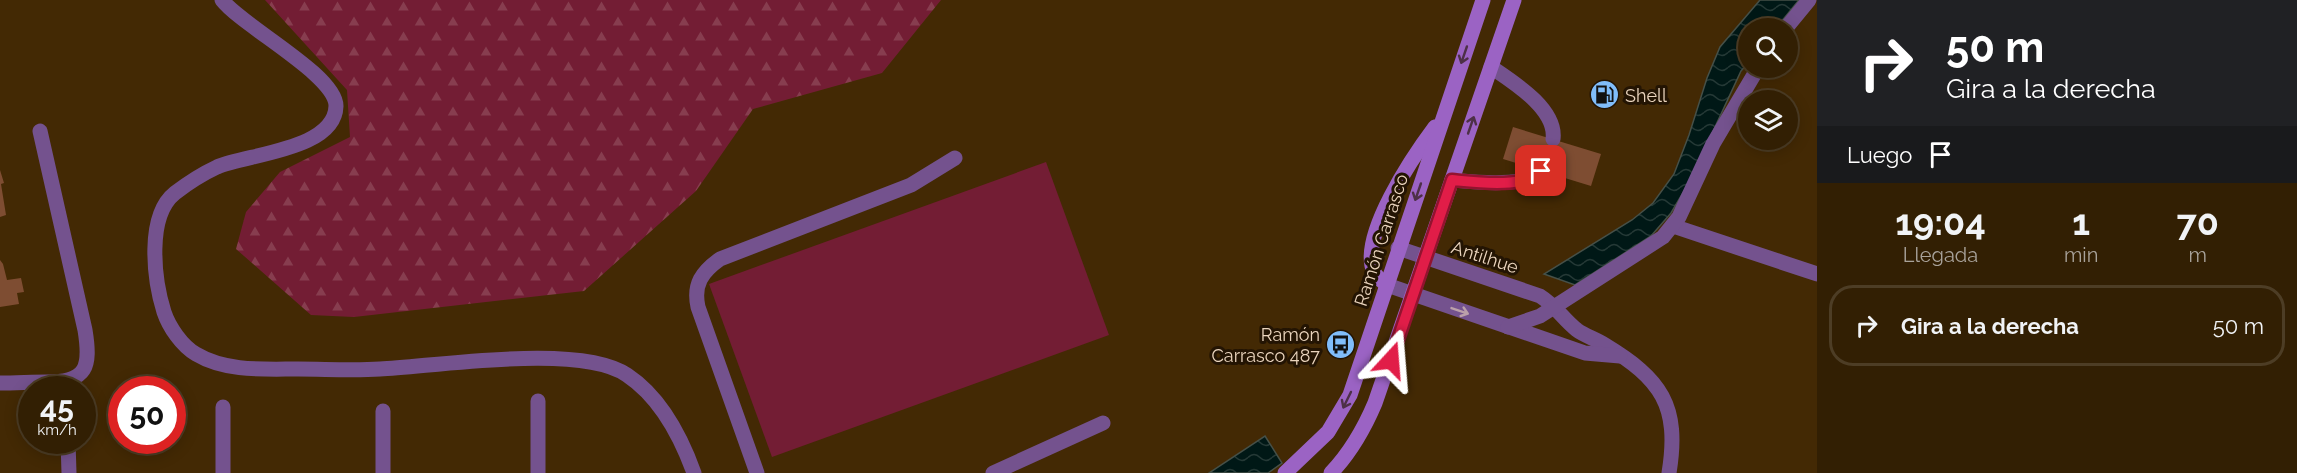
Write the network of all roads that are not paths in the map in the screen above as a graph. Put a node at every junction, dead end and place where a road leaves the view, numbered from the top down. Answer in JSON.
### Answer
{"nodes":[{"id":1,"x":222,"y":0,"type":"edge"},
{"id":2,"x":1483,"y":0,"type":"edge"},
{"id":3,"x":1514,"y":0,"type":"edge"},
{"id":4,"x":1809,"y":0,"type":"edge"},
{"id":5,"x":1794,"y":18,"type":"edge"},
{"id":6,"x":1491,"y":67,"type":"junction"},
{"id":7,"x":1752,"y":78,"type":"edge"},
{"id":8,"x":1443,"y":116,"type":"junction"},
{"id":9,"x":40,"y":131,"type":"dead end"},
{"id":10,"x":1553,"y":139,"type":"dead end"},
{"id":11,"x":955,"y":158,"type":"dead end"},
{"id":12,"x":1541,"y":171,"type":"dead end"},
{"id":13,"x":1452,"y":180,"type":"junction"},
{"id":14,"x":1673,"y":226,"type":"junction"},
{"id":15,"x":1398,"y":248,"type":"junction"},
{"id":16,"x":1426,"y":257,"type":"junction"},
{"id":17,"x":1817,"y":274,"type":"edge"},
{"id":18,"x":1386,"y":285,"type":"junction"},
{"id":19,"x":1413,"y":294,"type":"junction"},
{"id":20,"x":1556,"y":307,"type":"junction"},
{"id":21,"x":1508,"y":327,"type":"junction"},
{"id":22,"x":1545,"y":339,"type":"junction"},
{"id":23,"x":1623,"y":356,"type":"junction"},
{"id":24,"x":0,"y":383,"type":"edge"},
{"id":25,"x":538,"y":401,"type":"dead end"},
{"id":26,"x":223,"y":407,"type":"dead end"},
{"id":27,"x":383,"y":411,"type":"dead end"},
{"id":28,"x":1103,"y":423,"type":"dead end"},
{"id":29,"x":68,"y":454,"type":"edge"},
{"id":30,"x":69,"y":473,"type":"edge"},
{"id":31,"x":224,"y":473,"type":"edge"},
{"id":32,"x":383,"y":473,"type":"edge"},
{"id":33,"x":538,"y":473,"type":"edge"},
{"id":34,"x":694,"y":473,"type":"edge"},
{"id":35,"x":757,"y":473,"type":"edge"},
{"id":36,"x":993,"y":473,"type":"edge"},
{"id":37,"x":1284,"y":473,"type":"edge"},
{"id":38,"x":1331,"y":473,"type":"edge"},
{"id":39,"x":1669,"y":473,"type":"edge"}],
"edges":[{"from":1,"to":34,"type":"street"},
{"from":2,"to":8,"type":"main road","name":"Ramón Carrasco","one_way":true},
{"from":3,"to":6,"type":"main road"},
{"from":4,"to":5,"type":"street"},
{"from":6,"to":10,"type":"street"},
{"from":13,"to":6,"type":"main road","one_way":true},
{"from":7,"to":14,"type":"street"},
{"from":8,"to":15,"type":"main road","name":"Ramón Carrasco","one_way":true},
{"from":8,"to":18,"type":"main road"},
{"from":9,"to":24,"type":"street"},
{"from":11,"to":35,"type":"street"},
{"from":12,"to":13,"type":"street"},
{"from":13,"to":16,"type":"main road"},
{"from":14,"to":17,"type":"street"},
{"from":14,"to":20,"type":"street"},
{"from":15,"to":16,"type":"street","name":"Antilhue"},
{"from":15,"to":18,"type":"main road","name":"Ramón Carrasco"},
{"from":16,"to":19,"type":"main road"},
{"from":16,"to":20,"type":"street","name":"Antilhue"},
{"from":18,"to":19,"type":"street"},
{"from":18,"to":37,"type":"main road","name":"Ramón Carrasco","one_way":true},
{"from":19,"to":21,"type":"street","one_way":true},
{"from":19,"to":38,"type":"main road"},
{"from":20,"to":21,"type":"street"},
{"from":20,"to":22,"type":"street"},
{"from":20,"to":23,"type":"street","name":"Antilhue"},
{"from":21,"to":22,"type":"street"},
{"from":22,"to":23,"type":"street"},
{"from":23,"to":39,"type":"street","name":"Antilhue"},
{"from":25,"to":33,"type":"street"},
{"from":26,"to":31,"type":"street"},
{"from":27,"to":32,"type":"street"},
{"from":28,"to":36,"type":"street"},
{"from":29,"to":30,"type":"street"}]}
